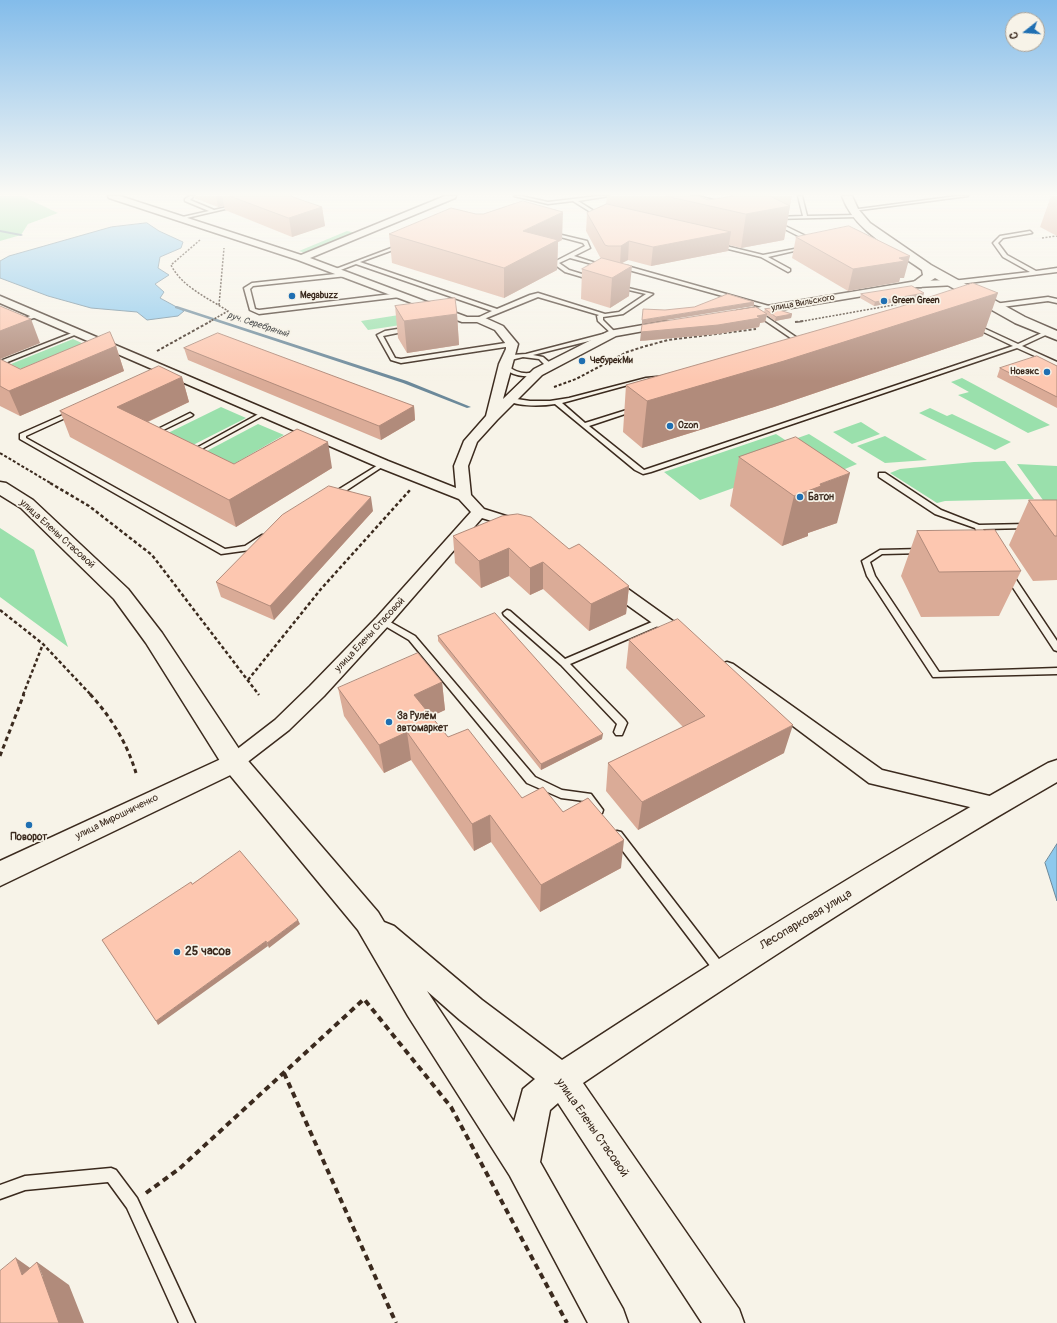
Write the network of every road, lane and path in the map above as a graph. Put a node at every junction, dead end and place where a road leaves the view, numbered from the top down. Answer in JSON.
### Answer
{"nodes":[{"id":1,"x":179,"y":258,"type":"edge"},
{"id":2,"x":224,"y":258,"type":"edge"},
{"id":3,"x":301,"y":258,"type":"edge"},
{"id":4,"x":370,"y":258,"type":"edge"},
{"id":5,"x":567,"y":258,"type":"edge"},
{"id":6,"x":576,"y":258,"type":"edge"},
{"id":7,"x":766,"y":258,"type":"edge"},
{"id":8,"x":911,"y":258,"type":"edge"},
{"id":9,"x":1008,"y":258,"type":"edge"},
{"id":10,"x":357,"y":263,"type":"junction"},
{"id":11,"x":607,"y":267,"type":"edge"},
{"id":12,"x":615,"y":268,"type":"edge"},
{"id":13,"x":927,"y":268,"type":"junction"},
{"id":14,"x":336,"y":270,"type":"junction"},
{"id":15,"x":788,"y":270,"type":"dead end"},
{"id":16,"x":1057,"y":270,"type":"edge"},
{"id":17,"x":1036,"y":273,"type":"junction"},
{"id":18,"x":346,"y":274,"type":"junction"},
{"id":19,"x":597,"y":280,"type":"edge"},
{"id":20,"x":952,"y":283,"type":"junction"},
{"id":21,"x":612,"y":284,"type":"edge"},
{"id":22,"x":917,"y":284,"type":"junction"},
{"id":23,"x":400,"y":295,"type":"junction"},
{"id":24,"x":0,"y":300,"type":"edge"},
{"id":25,"x":920,"y":300,"type":"edge"},
{"id":26,"x":1057,"y":301,"type":"edge"},
{"id":27,"x":219,"y":305,"type":"junction"},
{"id":28,"x":994,"y":306,"type":"junction"},
{"id":29,"x":773,"y":308,"type":"junction"},
{"id":30,"x":497,"y":311,"type":"junction"},
{"id":31,"x":755,"y":311,"type":"junction"},
{"id":32,"x":604,"y":314,"type":"junction"},
{"id":33,"x":38,"y":315,"type":"junction"},
{"id":34,"x":728,"y":315,"type":"edge"},
{"id":35,"x":479,"y":319,"type":"junction"},
{"id":36,"x":466,"y":320,"type":"junction"},
{"id":37,"x":451,"y":322,"type":"edge"},
{"id":38,"x":676,"y":323,"type":"edge"},
{"id":39,"x":969,"y":324,"type":"edge"},
{"id":40,"x":776,"y":326,"type":"junction"},
{"id":41,"x":414,"y":328,"type":"edge"},
{"id":42,"x":0,"y":329,"type":"edge"},
{"id":43,"x":78,"y":332,"type":"junction"},
{"id":44,"x":613,"y":333,"type":"junction"},
{"id":45,"x":1053,"y":334,"type":"edge"},
{"id":46,"x":512,"y":344,"type":"junction"},
{"id":47,"x":1017,"y":346,"type":"junction"},
{"id":48,"x":116,"y":348,"type":"junction"},
{"id":49,"x":808,"y":348,"type":"edge"},
{"id":50,"x":102,"y":354,"type":"edge"},
{"id":51,"x":523,"y":355,"type":"junction"},
{"id":52,"x":141,"y":360,"type":"junction"},
{"id":53,"x":505,"y":364,"type":"junction"},
{"id":54,"x":1057,"y":364,"type":"edge"},
{"id":55,"x":0,"y":365,"type":"edge"},
{"id":56,"x":7,"y":369,"type":"edge"},
{"id":57,"x":542,"y":370,"type":"junction"},
{"id":58,"x":675,"y":376,"type":"edge"},
{"id":59,"x":513,"y":400,"type":"junction"},
{"id":60,"x":558,"y":403,"type":"junction"},
{"id":61,"x":644,"y":406,"type":"edge"},
{"id":62,"x":79,"y":410,"type":"edge"},
{"id":63,"x":264,"y":413,"type":"junction"},
{"id":64,"x":190,"y":415,"type":"dead end"},
{"id":65,"x":492,"y":417,"type":"junction"},
{"id":66,"x":584,"y":424,"type":"junction"},
{"id":67,"x":160,"y":436,"type":"edge"},
{"id":68,"x":0,"y":453,"type":"edge"},
{"id":69,"x":201,"y":455,"type":"edge"},
{"id":70,"x":384,"y":464,"type":"junction"},
{"id":71,"x":882,"y":474,"type":"dead end"},
{"id":72,"x":418,"y":478,"type":"junction"},
{"id":73,"x":0,"y":487,"type":"edge"},
{"id":74,"x":464,"y":496,"type":"junction"},
{"id":75,"x":326,"y":499,"type":"edge"},
{"id":76,"x":479,"y":512,"type":"junction"},
{"id":77,"x":1033,"y":526,"type":"edge"},
{"id":78,"x":978,"y":527,"type":"junction"},
{"id":79,"x":273,"y":532,"type":"edge"},
{"id":80,"x":536,"y":533,"type":"edge"},
{"id":81,"x":991,"y":549,"type":"edge"},
{"id":82,"x":928,"y":551,"type":"edge"},
{"id":83,"x":1004,"y":569,"type":"edge"},
{"id":84,"x":593,"y":572,"type":"edge"},
{"id":85,"x":0,"y":610,"type":"edge"},
{"id":86,"x":507,"y":613,"type":"dead end"},
{"id":87,"x":383,"y":621,"type":"junction"},
{"id":88,"x":662,"y":621,"type":"junction"},
{"id":89,"x":44,"y":644,"type":"junction"},
{"id":90,"x":1057,"y":648,"type":"edge"},
{"id":91,"x":564,"y":663,"type":"junction"},
{"id":92,"x":1057,"y":671,"type":"edge"},
{"id":93,"x":248,"y":680,"type":"junction"},
{"id":94,"x":259,"y":695,"type":"dead end"},
{"id":95,"x":618,"y":732,"type":"dead end"},
{"id":96,"x":0,"y":756,"type":"edge"},
{"id":97,"x":234,"y":762,"type":"junction"},
{"id":98,"x":1057,"y":770,"type":"edge"},
{"id":99,"x":136,"y":773,"type":"dead end"},
{"id":100,"x":995,"y":805,"type":"junction"},
{"id":101,"x":0,"y":874,"type":"edge"},
{"id":102,"x":368,"y":921,"type":"junction"},
{"id":103,"x":722,"y":972,"type":"junction"},
{"id":104,"x":284,"y":1073,"type":"junction"},
{"id":105,"x":561,"y":1079,"type":"junction"},
{"id":106,"x":522,"y":1164,"type":"junction"},
{"id":107,"x":0,"y":1192,"type":"edge"},
{"id":108,"x":132,"y":1203,"type":"junction"},
{"id":109,"x":187,"y":1323,"type":"edge"},
{"id":110,"x":396,"y":1323,"type":"edge"},
{"id":111,"x":567,"y":1323,"type":"edge"},
{"id":112,"x":609,"y":1323,"type":"edge"},
{"id":113,"x":725,"y":1323,"type":"edge"}],
"edges":[{"from":1,"to":27,"type":"path"},
{"from":2,"to":27,"type":"path"},
{"from":3,"to":14,"type":"street"},
{"from":4,"to":10,"type":"lane"},
{"from":5,"to":19,"type":"lane"},
{"from":6,"to":11,"type":"lane"},
{"from":7,"to":15,"type":"lane"},
{"from":8,"to":13,"type":"main road"},
{"from":9,"to":17,"type":"lane"},
{"from":10,"to":14,"type":"lane"},
{"from":10,"to":30,"type":"lane"},
{"from":12,"to":29,"type":"lane"},
{"from":13,"to":20,"type":"main road"},
{"from":13,"to":22,"type":"main road"},
{"from":14,"to":18,"type":"street"},
{"from":16,"to":17,"type":"lane"},
{"from":17,"to":20,"type":"lane"},
{"from":18,"to":23,"type":"street"},
{"from":18,"to":23,"type":"lane"},
{"from":20,"to":22,"type":"street","name":"улица Вильского"},
{"from":20,"to":28,"type":"main road"},
{"from":21,"to":32,"type":"lane"},
{"from":22,"to":29,"type":"street","name":"улица Вильского"},
{"from":23,"to":36,"type":"street"},
{"from":24,"to":33,"type":"street"},
{"from":25,"to":40,"type":"path"},
{"from":26,"to":28,"type":"lane"},
{"from":27,"to":52,"type":"path"},
{"from":28,"to":45,"type":"main road"},
{"from":29,"to":31,"type":"street","name":"улица Вильского"},
{"from":30,"to":32,"type":"lane"},
{"from":30,"to":35,"type":"lane"},
{"from":31,"to":34,"type":"street","name":"улица Вильского"},
{"from":31,"to":40,"type":"lane"},
{"from":32,"to":44,"type":"lane"},
{"from":33,"to":42,"type":"lane"},
{"from":33,"to":43,"type":"street"},
{"from":35,"to":36,"type":"street"},
{"from":35,"to":46,"type":"street"},
{"from":36,"to":37,"type":"lane"},
{"from":38,"to":44,"type":"street"},
{"from":39,"to":47,"type":"lane"},
{"from":40,"to":49,"type":"lane"},
{"from":40,"to":59,"type":"path"},
{"from":41,"to":46,"type":"lane"},
{"from":43,"to":48,"type":"street"},
{"from":43,"to":55,"type":"lane"},
{"from":44,"to":51,"type":"lane"},
{"from":44,"to":57,"type":"street"},
{"from":45,"to":47,"type":"lane"},
{"from":46,"to":53,"type":"street"},
{"from":47,"to":54,"type":"lane"},
{"from":47,"to":66,"type":"lane"},
{"from":48,"to":50,"type":"lane"},
{"from":48,"to":52,"type":"street"},
{"from":51,"to":53,"type":"lane"},
{"from":51,"to":57,"type":"lane"},
{"from":52,"to":63,"type":"street"},
{"from":53,"to":57,"type":"lane"},
{"from":53,"to":65,"type":"street"},
{"from":55,"to":56,"type":"lane"},
{"from":57,"to":59,"type":"street"},
{"from":58,"to":60,"type":"lane"},
{"from":59,"to":60,"type":"lane"},
{"from":59,"to":65,"type":"street"},
{"from":60,"to":66,"type":"lane"},
{"from":61,"to":66,"type":"lane"},
{"from":62,"to":79,"type":"lane"},
{"from":63,"to":69,"type":"lane"},
{"from":63,"to":70,"type":"street"},
{"from":64,"to":67,"type":"lane"},
{"from":65,"to":74,"type":"street"},
{"from":68,"to":93,"type":"path"},
{"from":70,"to":72,"type":"street"},
{"from":70,"to":75,"type":"lane"},
{"from":71,"to":78,"type":"lane"},
{"from":72,"to":74,"type":"street"},
{"from":72,"to":93,"type":"path"},
{"from":73,"to":97,"type":"main road","name":"улица Елены Стасовой"},
{"from":74,"to":76,"type":"street"},
{"from":76,"to":80,"type":"street"},
{"from":76,"to":87,"type":"street","name":"улица Елены Стасовой"},
{"from":77,"to":78,"type":"lane"},
{"from":78,"to":81,"type":"lane"},
{"from":82,"to":92,"type":"lane"},
{"from":83,"to":90,"type":"lane"},
{"from":84,"to":88,"type":"street"},
{"from":85,"to":89,"type":"path"},
{"from":86,"to":91,"type":"lane"},
{"from":87,"to":97,"type":"street","name":"улица Елены Стасовой"},
{"from":87,"to":103,"type":"lane"},
{"from":88,"to":91,"type":"lane"},
{"from":88,"to":100,"type":"street"},
{"from":89,"to":96,"type":"path"},
{"from":89,"to":99,"type":"path"},
{"from":91,"to":95,"type":"lane"},
{"from":93,"to":94,"type":"path"},
{"from":97,"to":101,"type":"main road","name":"улица Мирошниченко"},
{"from":97,"to":102,"type":"main road","name":"улица Елены Стасовой"},
{"from":98,"to":100,"type":"main road","name":"Лесопарковая улица"},
{"from":100,"to":103,"type":"main road","name":"Лесопарковая улица"},
{"from":102,"to":105,"type":"main road","name":"улица Елены Стасовой"},
{"from":102,"to":106,"type":"main road","name":"улица Елены Стасовой"},
{"from":103,"to":105,"type":"main road","name":"Лесопарковая улица"},
{"from":104,"to":108,"type":"path"},
{"from":104,"to":110,"type":"path"},
{"from":104,"to":111,"type":"path"},
{"from":105,"to":106,"type":"main road","name":"Лесопарковая улица"},
{"from":105,"to":113,"type":"main road","name":"улица Елены Стасовой"},
{"from":106,"to":112,"type":"main road","name":"улица Елены Стасовой"},
{"from":107,"to":108,"type":"lane"},
{"from":108,"to":109,"type":"lane"}]}
